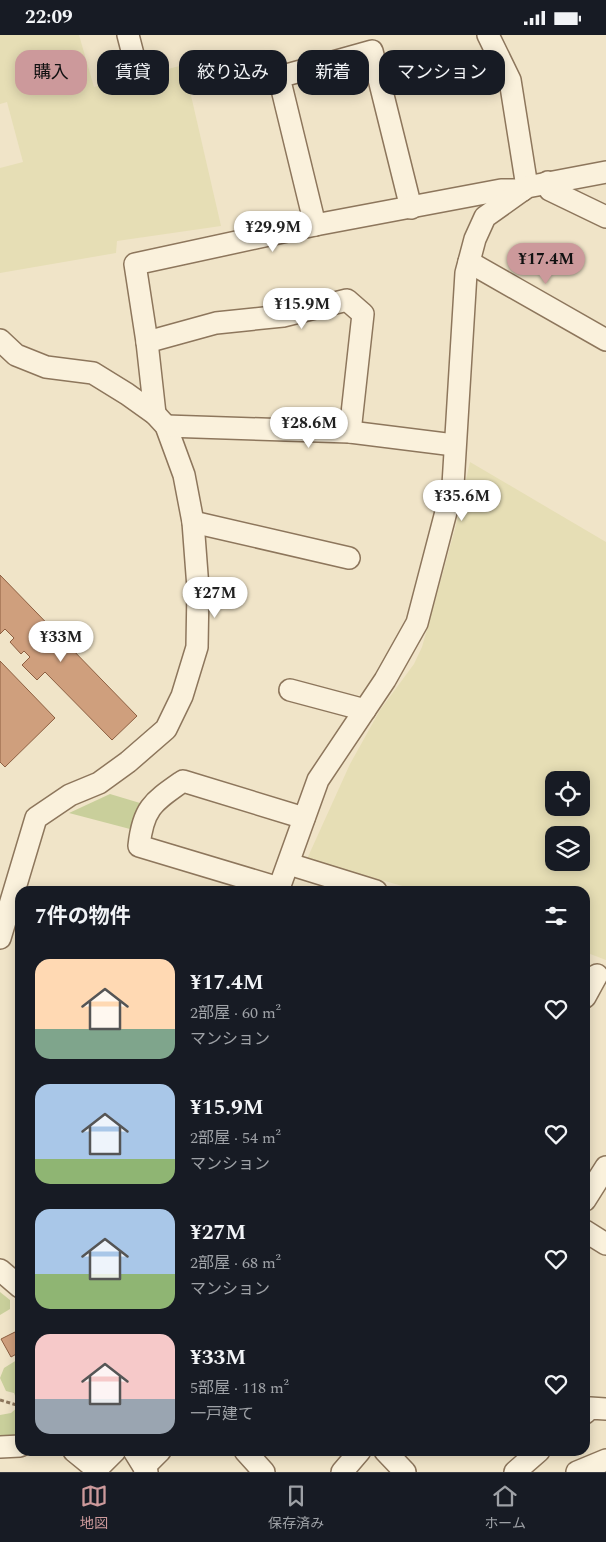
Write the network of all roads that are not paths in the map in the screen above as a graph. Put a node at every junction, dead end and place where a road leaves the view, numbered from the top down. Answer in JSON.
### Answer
{"nodes":[{"id":1,"x":128,"y":35,"type":"edge"},
{"id":2,"x":488,"y":35,"type":"edge"},
{"id":3,"x":132,"y":50,"type":"edge"},
{"id":4,"x":606,"y":172,"type":"edge"},
{"id":5,"x":548,"y":182,"type":"junction"},
{"id":6,"x":525,"y":188,"type":"junction"},
{"id":7,"x":411,"y":208,"type":"junction"},
{"id":8,"x":606,"y":217,"type":"edge"},
{"id":9,"x":315,"y":225,"type":"junction"},
{"id":10,"x":469,"y":262,"type":"junction"},
{"id":11,"x":0,"y":340,"type":"edge"},
{"id":12,"x":606,"y":340,"type":"edge"},
{"id":13,"x":147,"y":342,"type":"junction"},
{"id":14,"x":160,"y":420,"type":"junction"},
{"id":15,"x":350,"y":432,"type":"junction"},
{"id":16,"x":454,"y":445,"type":"junction"},
{"id":17,"x":193,"y":522,"type":"junction"},
{"id":18,"x":349,"y":559,"type":"dead end"},
{"id":19,"x":290,"y":690,"type":"dead end"},
{"id":20,"x":365,"y":710,"type":"junction"},
{"id":21,"x":304,"y":818,"type":"junction"},
{"id":22,"x":289,"y":864,"type":"junction"},
{"id":23,"x":16,"y":886,"type":"edge"},
{"id":24,"x":266,"y":886,"type":"edge"},
{"id":25,"x":281,"y":886,"type":"edge"},
{"id":26,"x":360,"y":886,"type":"edge"},
{"id":27,"x":15,"y":888,"type":"edge"},
{"id":28,"x":0,"y":938,"type":"edge"},
{"id":29,"x":596,"y":974,"type":"edge"},
{"id":30,"x":590,"y":987,"type":"edge"},
{"id":31,"x":606,"y":1167,"type":"edge"},
{"id":32,"x":590,"y":1191,"type":"edge"},
{"id":33,"x":590,"y":1234,"type":"edge"},
{"id":34,"x":606,"y":1244,"type":"edge"},
{"id":35,"x":0,"y":1270,"type":"edge"},
{"id":36,"x":15,"y":1283,"type":"edge"},
{"id":37,"x":15,"y":1446,"type":"edge"},
{"id":38,"x":0,"y":1447,"type":"edge"},
{"id":39,"x":80,"y":1456,"type":"edge"},
{"id":40,"x":110,"y":1456,"type":"edge"},
{"id":41,"x":152,"y":1456,"type":"edge"},
{"id":42,"x":250,"y":1456,"type":"edge"},
{"id":43,"x":356,"y":1456,"type":"edge"},
{"id":44,"x":390,"y":1456,"type":"edge"},
{"id":45,"x":533,"y":1456,"type":"edge"},
{"id":46,"x":606,"y":1461,"type":"edge"},
{"id":47,"x":142,"y":1463,"type":"edge"},
{"id":48,"x":95,"y":1470,"type":"edge"},
{"id":49,"x":264,"y":1472,"type":"edge"},
{"id":50,"x":342,"y":1472,"type":"edge"},
{"id":51,"x":405,"y":1472,"type":"edge"},
{"id":52,"x":515,"y":1472,"type":"edge"},
{"id":53,"x":577,"y":1472,"type":"edge"}],
"edges":[{"from":1,"to":3,"type":"street"},
{"from":2,"to":6,"type":"street"},
{"from":4,"to":5,"type":"street"},
{"from":5,"to":6,"type":"street"},
{"from":5,"to":8,"type":"street"},
{"from":6,"to":7,"type":"street"},
{"from":6,"to":10,"type":"street"},
{"from":7,"to":9,"type":"street"},
{"from":7,"to":9,"type":"street"},
{"from":9,"to":13,"type":"street"},
{"from":10,"to":12,"type":"street"},
{"from":10,"to":16,"type":"street"},
{"from":11,"to":14,"type":"street"},
{"from":13,"to":14,"type":"street"},
{"from":13,"to":15,"type":"street"},
{"from":14,"to":15,"type":"street"},
{"from":14,"to":17,"type":"street"},
{"from":15,"to":16,"type":"street"},
{"from":16,"to":20,"type":"street"},
{"from":17,"to":18,"type":"street"},
{"from":17,"to":23,"type":"street"},
{"from":19,"to":20,"type":"street"},
{"from":20,"to":21,"type":"street"},
{"from":21,"to":22,"type":"street"},
{"from":21,"to":24,"type":"street"},
{"from":22,"to":25,"type":"street"},
{"from":22,"to":26,"type":"street"},
{"from":27,"to":28,"type":"street"},
{"from":29,"to":30,"type":"street"},
{"from":31,"to":32,"type":"street"},
{"from":33,"to":34,"type":"street"},
{"from":35,"to":36,"type":"street"},
{"from":37,"to":38,"type":"street"},
{"from":39,"to":48,"type":"street"},
{"from":40,"to":48,"type":"street"},
{"from":41,"to":47,"type":"street"},
{"from":42,"to":49,"type":"street"},
{"from":43,"to":50,"type":"street"},
{"from":44,"to":51,"type":"street"},
{"from":45,"to":52,"type":"street"},
{"from":46,"to":53,"type":"street"}]}
